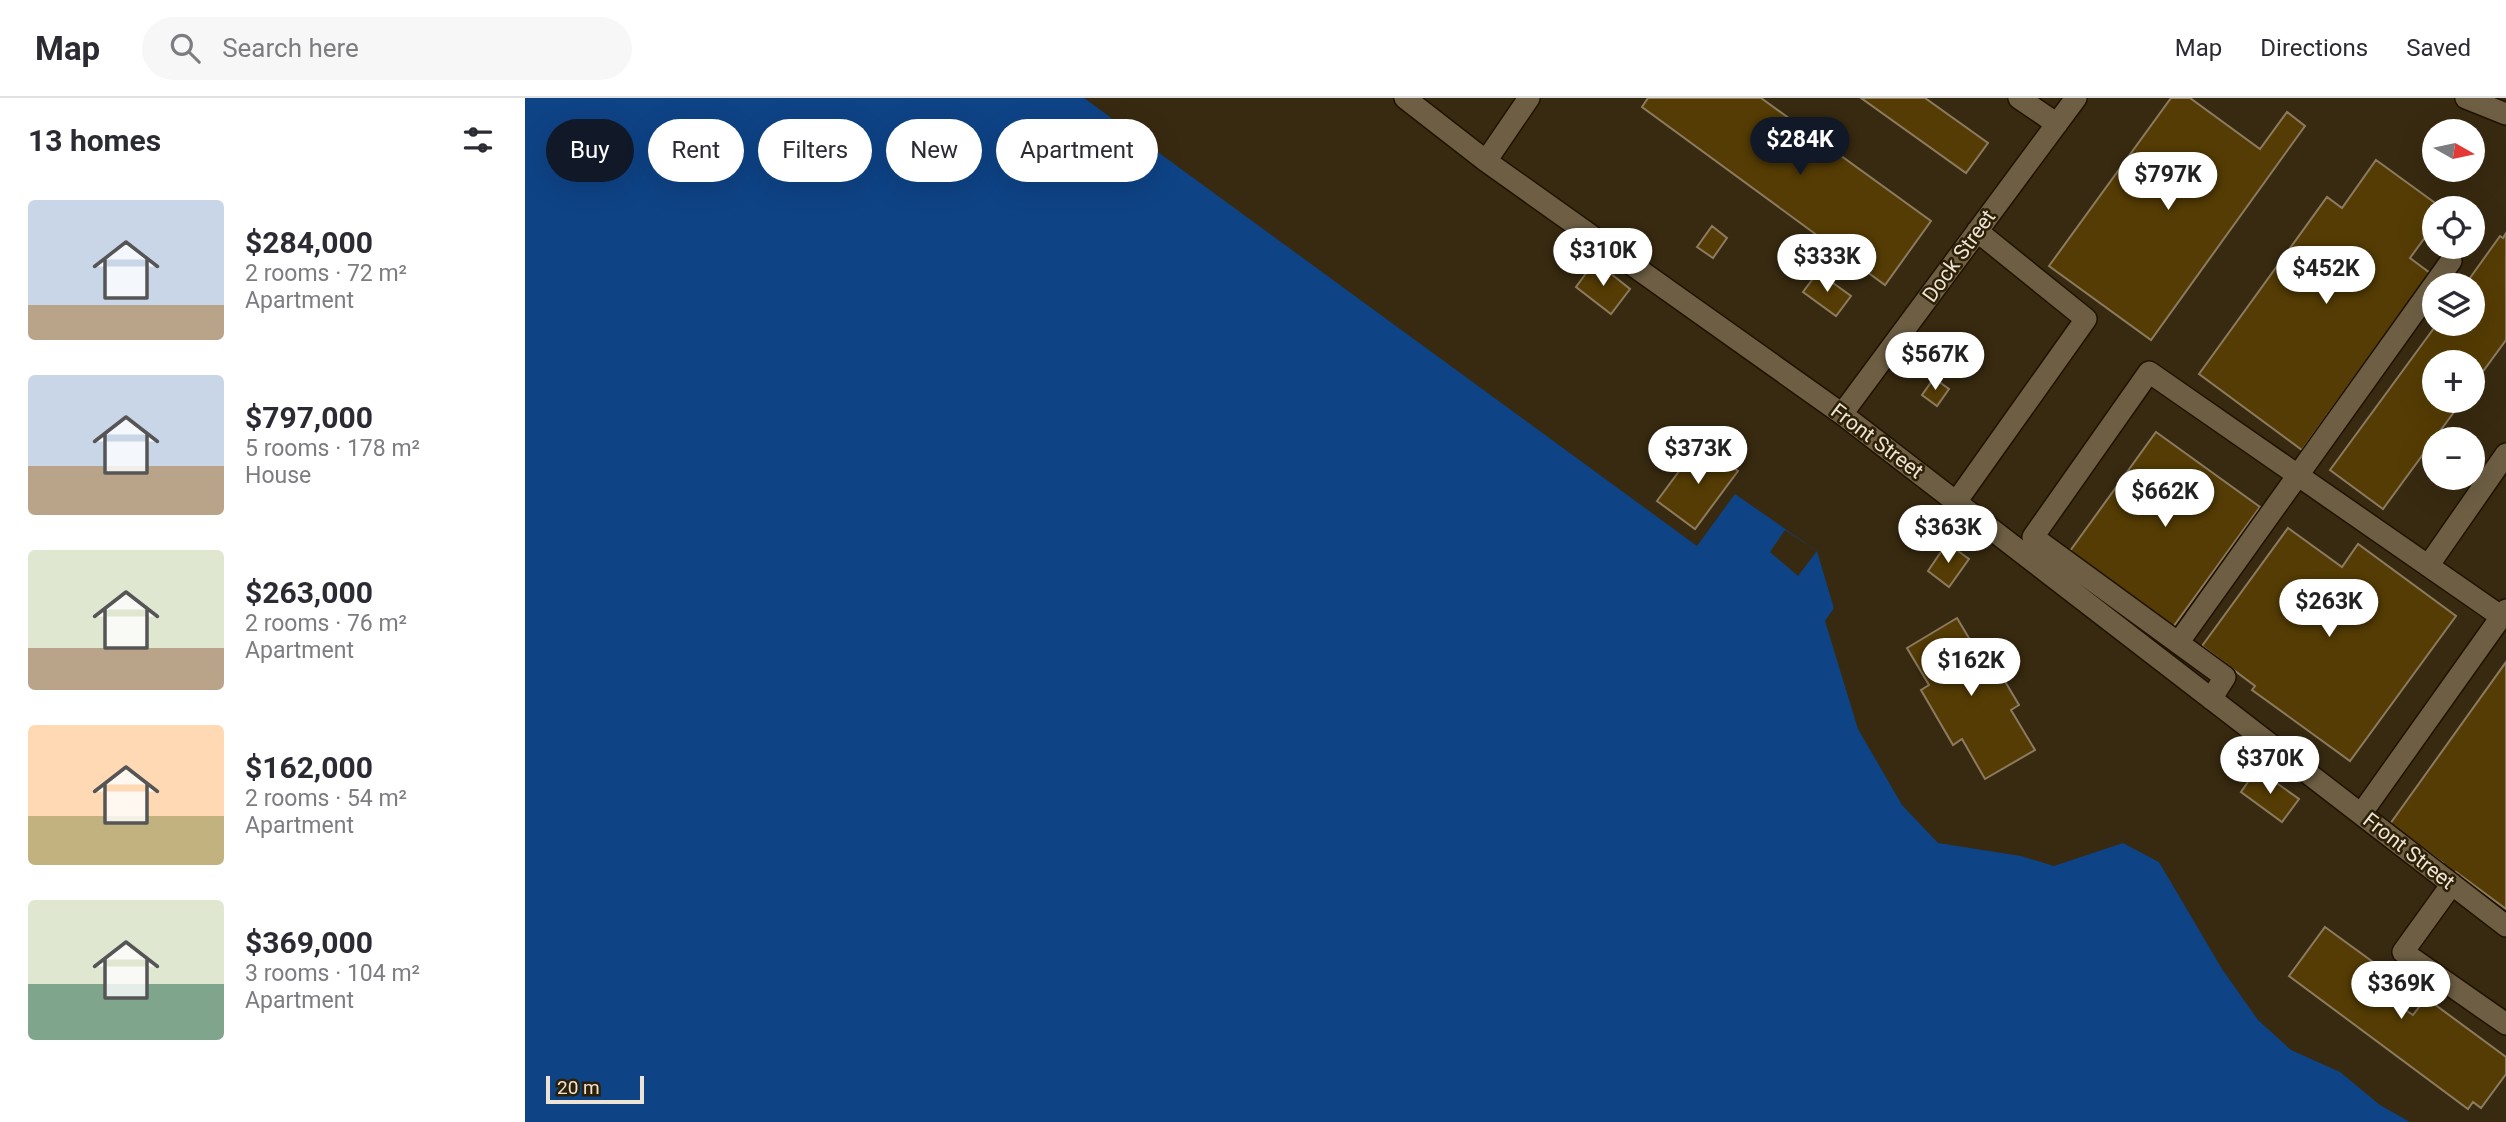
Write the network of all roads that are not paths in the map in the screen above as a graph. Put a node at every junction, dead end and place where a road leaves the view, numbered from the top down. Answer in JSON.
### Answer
{"nodes":[{"id":1,"x":1405,"y":98,"type":"edge"},
{"id":2,"x":1529,"y":98,"type":"edge"},
{"id":3,"x":2019,"y":98,"type":"edge"},
{"id":4,"x":2076,"y":98,"type":"edge"},
{"id":5,"x":2466,"y":98,"type":"edge"},
{"id":6,"x":2506,"y":114,"type":"edge"},
{"id":7,"x":2057,"y":124,"type":"junction"},
{"id":8,"x":1486,"y":161,"type":"junction"},
{"id":9,"x":1977,"y":231,"type":"junction"},
{"id":10,"x":2451,"y":261,"type":"dead end"},
{"id":11,"x":1842,"y":414,"type":"junction"},
{"id":12,"x":2506,"y":454,"type":"edge"},
{"id":13,"x":2298,"y":476,"type":"junction"},
{"id":14,"x":1956,"y":502,"type":"junction"},
{"id":15,"x":2428,"y":566,"type":"junction"},
{"id":16,"x":2504,"y":613,"type":"edge"},
{"id":17,"x":2178,"y":643,"type":"junction"},
{"id":18,"x":2211,"y":699,"type":"junction"},
{"id":19,"x":2361,"y":814,"type":"junction"},
{"id":20,"x":2452,"y":884,"type":"junction"},
{"id":21,"x":2506,"y":926,"type":"edge"},
{"id":22,"x":2506,"y":1024,"type":"edge"}],
"edges":[{"from":1,"to":8,"type":"street","name":"Front Street"},
{"from":2,"to":8,"type":"street"},
{"from":3,"to":7,"type":"street"},
{"from":4,"to":7,"type":"street","name":"Dock Street"},
{"from":5,"to":6,"type":"street"},
{"from":7,"to":9,"type":"street","name":"Dock Street"},
{"from":8,"to":11,"type":"street","name":"Front Street"},
{"from":9,"to":11,"type":"street","name":"Dock Street"},
{"from":9,"to":14,"type":"street"},
{"from":10,"to":13,"type":"street"},
{"from":11,"to":14,"type":"street","name":"Front Street"},
{"from":12,"to":15,"type":"street"},
{"from":13,"to":15,"type":"street"},
{"from":13,"to":17,"type":"street"},
{"from":13,"to":17,"type":"street"},
{"from":14,"to":18,"type":"street","name":"Front Street"},
{"from":15,"to":16,"type":"street"},
{"from":16,"to":19,"type":"street"},
{"from":17,"to":18,"type":"street"},
{"from":18,"to":19,"type":"street","name":"Front Street"},
{"from":19,"to":20,"type":"street","name":"Front Street"},
{"from":20,"to":21,"type":"street","name":"Front Street"},
{"from":20,"to":22,"type":"street"}]}
